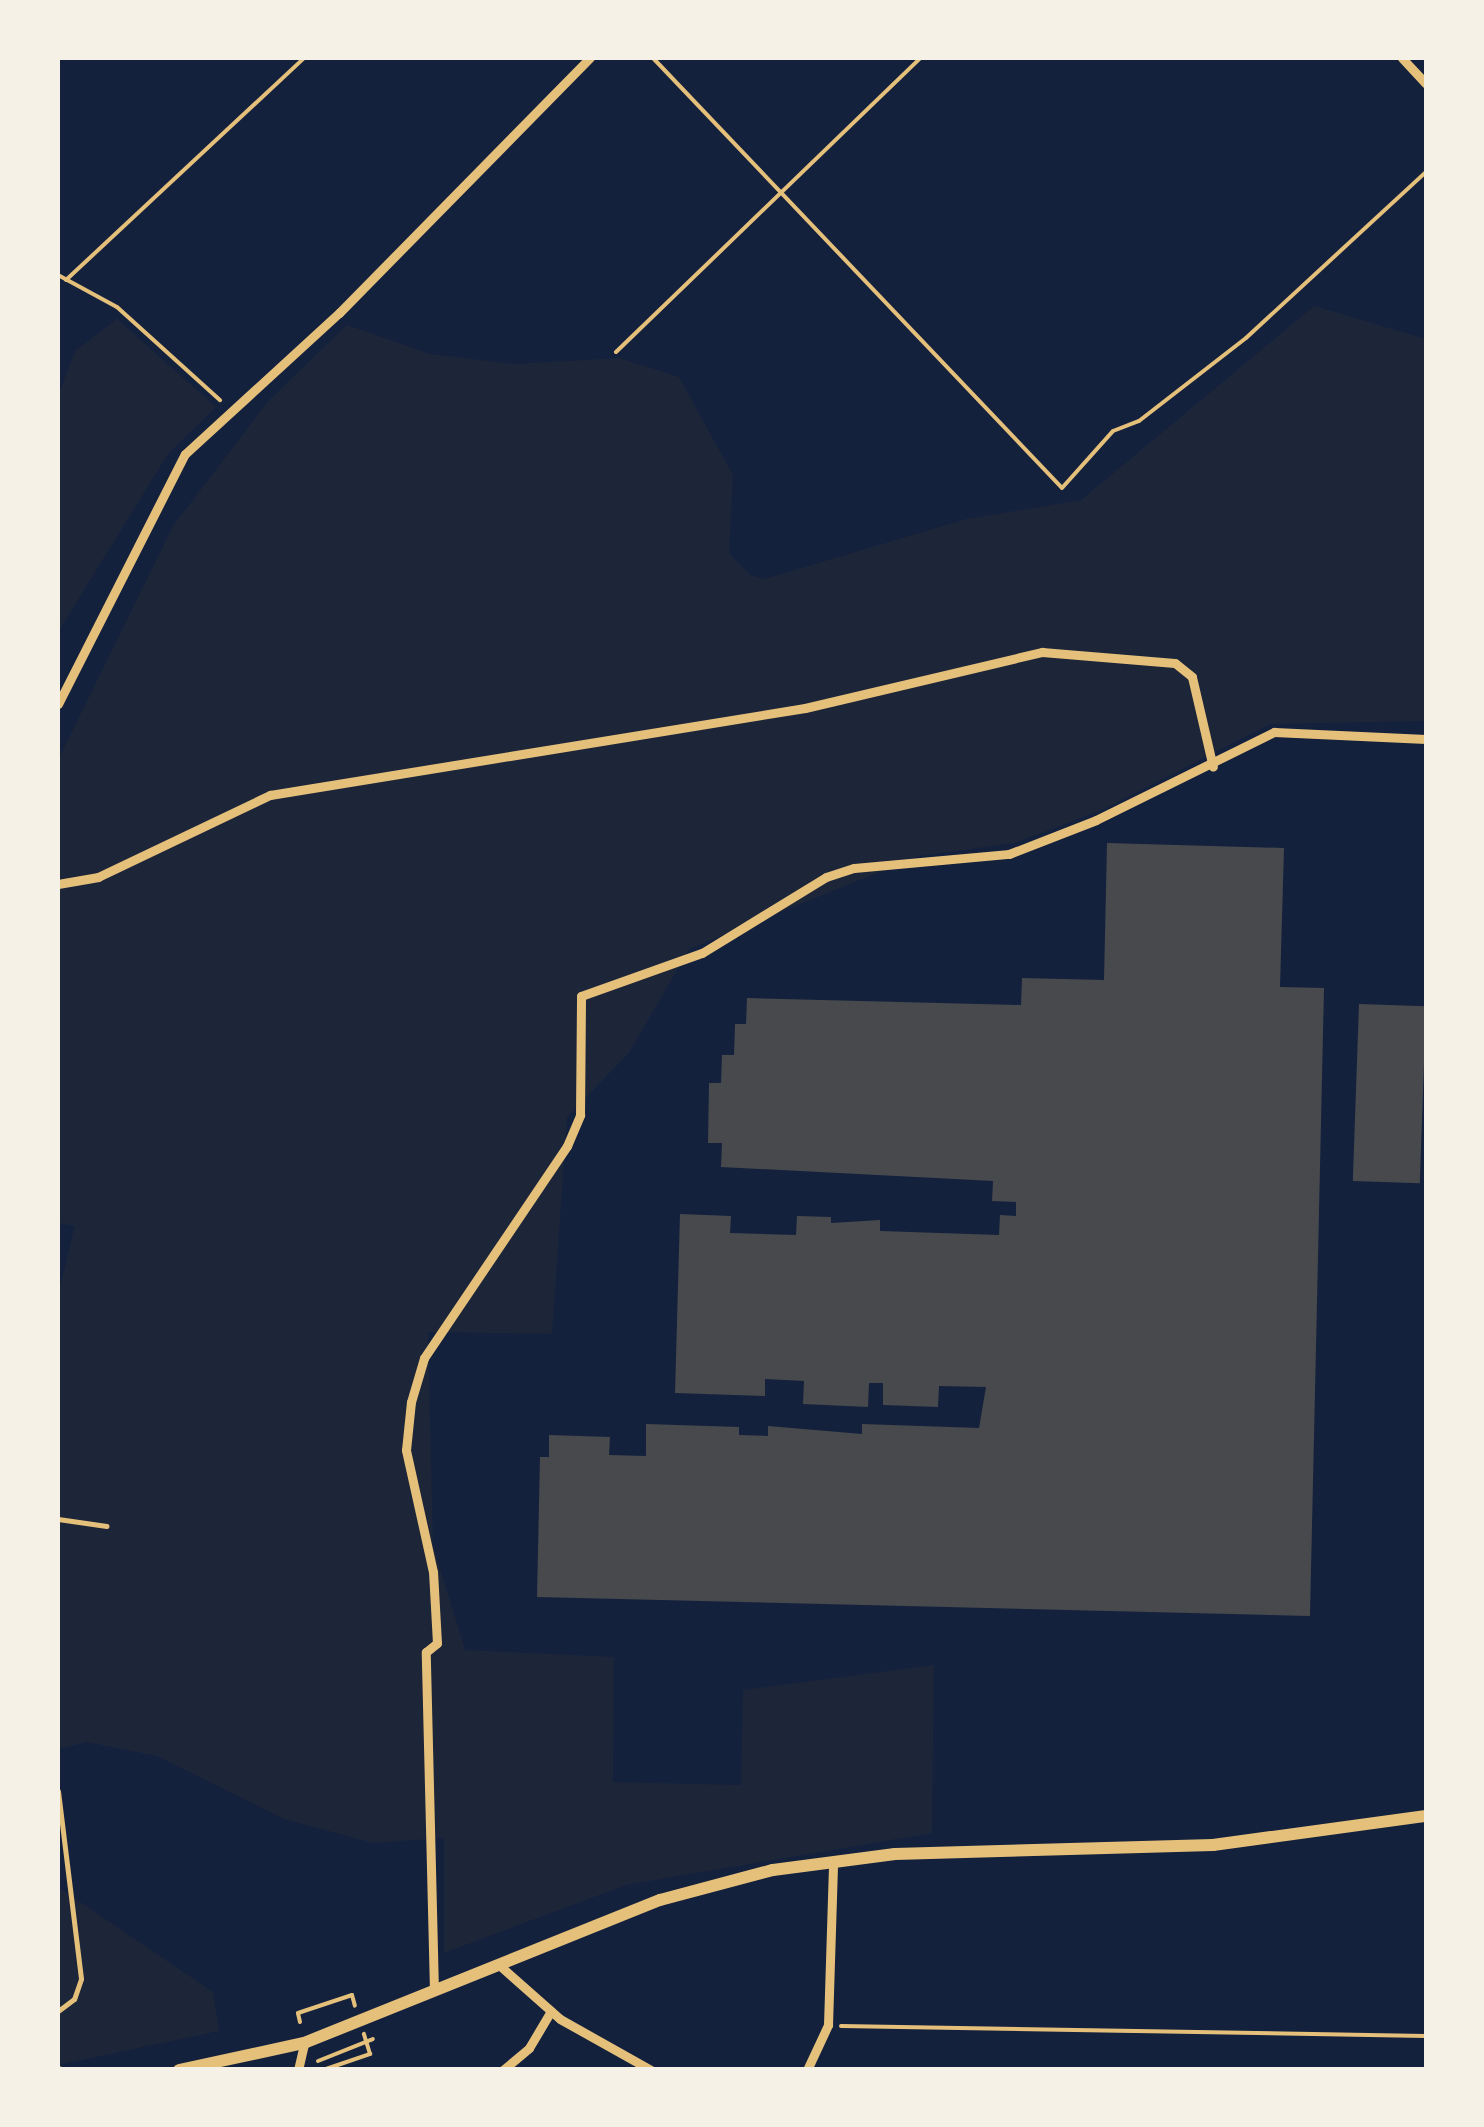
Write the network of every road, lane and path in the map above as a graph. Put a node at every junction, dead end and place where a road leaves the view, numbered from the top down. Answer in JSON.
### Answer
{"nodes":[{"id":1,"x":304,"y":58,"type":"edge"},
{"id":2,"x":590,"y":58,"type":"edge"},
{"id":3,"x":653,"y":58,"type":"edge"},
{"id":4,"x":920,"y":58,"type":"edge"},
{"id":5,"x":1402,"y":58,"type":"edge"},
{"id":6,"x":1426,"y":84,"type":"edge"},
{"id":7,"x":1426,"y":172,"type":"edge"},
{"id":8,"x":782,"y":192,"type":"junction"},
{"id":9,"x":58,"y":275,"type":"edge"},
{"id":10,"x":66,"y":280,"type":"junction"},
{"id":11,"x":616,"y":352,"type":"dead end"},
{"id":12,"x":235,"y":413,"type":"junction"},
{"id":13,"x":58,"y":704,"type":"edge"},
{"id":14,"x":1426,"y":739,"type":"edge"},
{"id":15,"x":1213,"y":766,"type":"junction"},
{"id":16,"x":58,"y":884,"type":"edge"},
{"id":17,"x":58,"y":1520,"type":"edge"},
{"id":18,"x":106,"y":1526,"type":"dead end"},
{"id":19,"x":58,"y":1791,"type":"edge"},
{"id":20,"x":1426,"y":1816,"type":"edge"},
{"id":21,"x":833,"y":1862,"type":"junction"},
{"id":22,"x":498,"y":1966,"type":"junction"},
{"id":23,"x":434,"y":1991,"type":"junction"},
{"id":24,"x":352,"y":1995,"type":"dead end"},
{"id":25,"x":58,"y":2011,"type":"edge"},
{"id":26,"x":551,"y":2011,"type":"junction"},
{"id":27,"x":300,"y":2022,"type":"dead end"},
{"id":28,"x":828,"y":2025,"type":"junction"},
{"id":29,"x":1426,"y":2036,"type":"edge"},
{"id":30,"x":372,"y":2039,"type":"dead end"},
{"id":31,"x":304,"y":2043,"type":"junction"},
{"id":32,"x":370,"y":2054,"type":"dead end"},
{"id":33,"x":180,"y":2070,"type":"edge"},
{"id":34,"x":298,"y":2070,"type":"edge"},
{"id":35,"x":313,"y":2070,"type":"edge"},
{"id":36,"x":323,"y":2070,"type":"edge"},
{"id":37,"x":502,"y":2070,"type":"edge"},
{"id":38,"x":651,"y":2070,"type":"edge"},
{"id":39,"x":807,"y":2070,"type":"edge"}],
"edges":[{"from":1,"to":10,"type":"path"},
{"from":2,"to":12,"type":"street"},
{"from":3,"to":8,"type":"path"},
{"from":4,"to":8,"type":"path"},
{"from":5,"to":6,"type":"street"},
{"from":7,"to":8,"type":"path"},
{"from":8,"to":11,"type":"path"},
{"from":9,"to":10,"type":"path"},
{"from":10,"to":12,"type":"path"},
{"from":12,"to":13,"type":"street"},
{"from":14,"to":15,"type":"street"},
{"from":15,"to":16,"type":"street"},
{"from":15,"to":23,"type":"street"},
{"from":17,"to":18,"type":"lane"},
{"from":19,"to":25,"type":"lane"},
{"from":20,"to":21,"type":"main road"},
{"from":21,"to":22,"type":"main road"},
{"from":21,"to":28,"type":"street"},
{"from":22,"to":23,"type":"main road"},
{"from":22,"to":26,"type":"street"},
{"from":23,"to":31,"type":"main road"},
{"from":24,"to":27,"type":"path"},
{"from":26,"to":37,"type":"street"},
{"from":26,"to":38,"type":"street"},
{"from":28,"to":29,"type":"path"},
{"from":28,"to":39,"type":"street"},
{"from":30,"to":35,"type":"path"},
{"from":31,"to":33,"type":"main road"},
{"from":31,"to":34,"type":"street"},
{"from":32,"to":36,"type":"path"}]}
